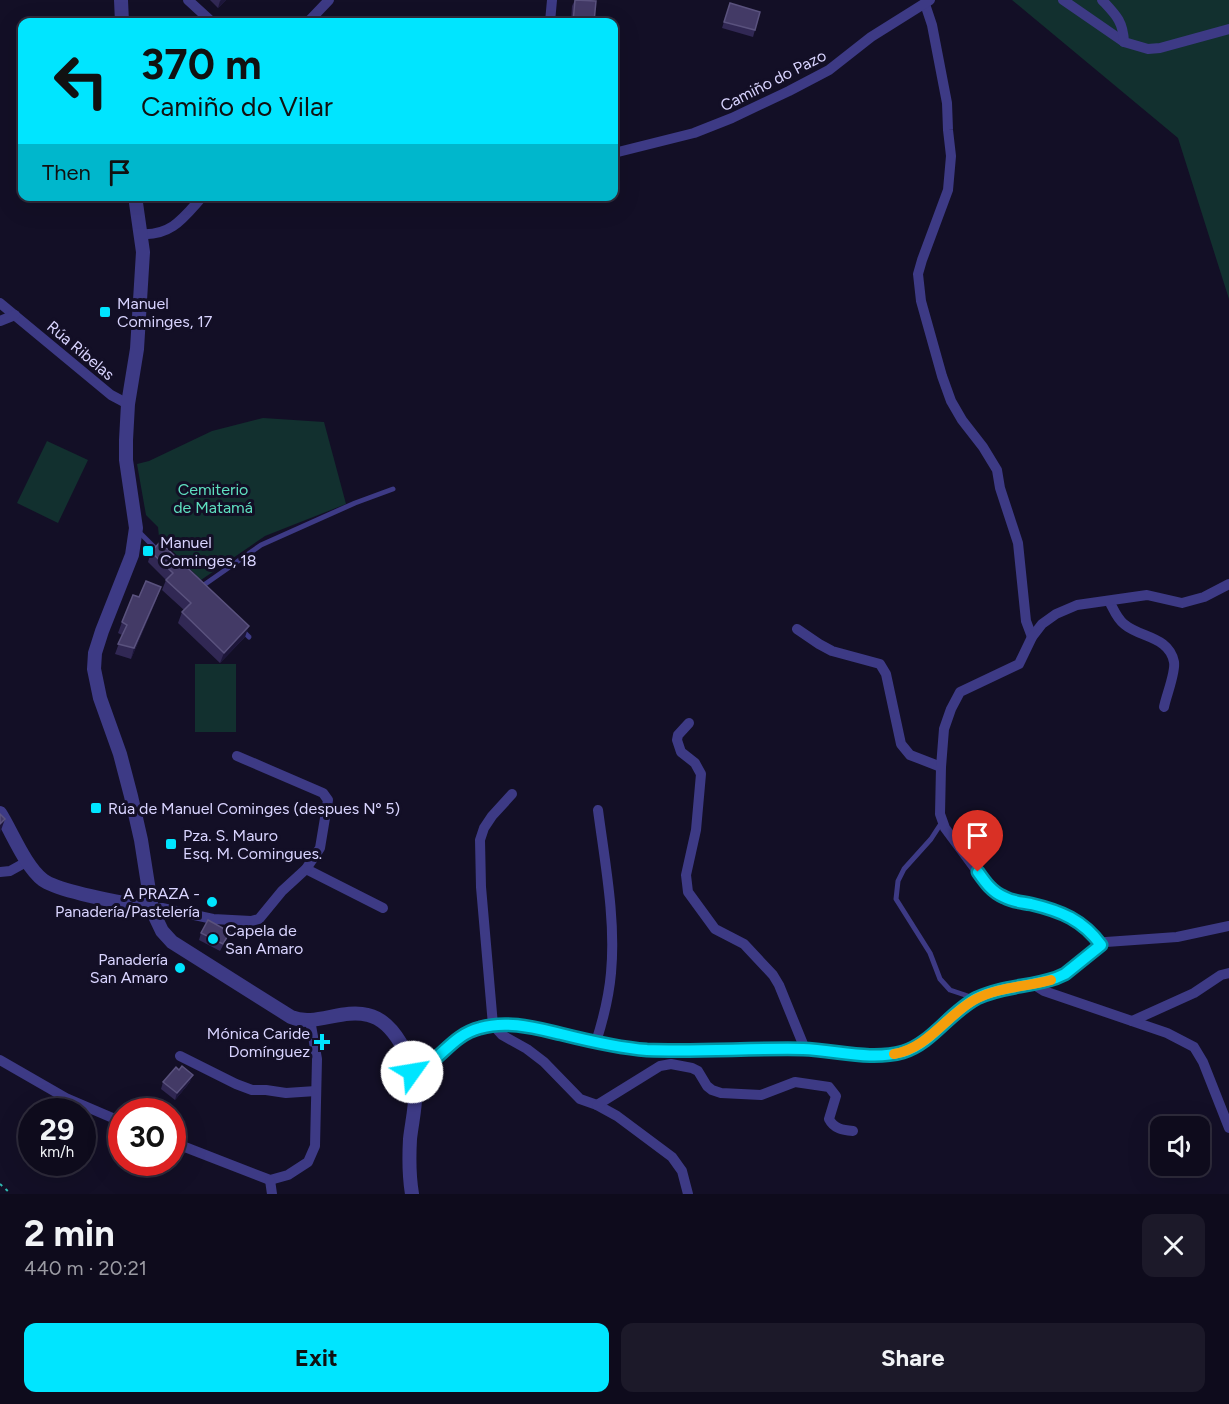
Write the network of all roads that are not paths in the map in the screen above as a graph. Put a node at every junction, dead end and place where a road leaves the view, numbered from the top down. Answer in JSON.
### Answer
{"nodes":[{"id":1,"x":121,"y":0,"type":"edge"},
{"id":2,"x":188,"y":0,"type":"edge"},
{"id":3,"x":329,"y":0,"type":"edge"},
{"id":4,"x":552,"y":0,"type":"edge"},
{"id":5,"x":1063,"y":0,"type":"edge"},
{"id":6,"x":1102,"y":0,"type":"edge"},
{"id":7,"x":928,"y":2,"type":"edge"},
{"id":8,"x":122,"y":18,"type":"edge"},
{"id":9,"x":208,"y":18,"type":"edge"},
{"id":10,"x":312,"y":18,"type":"edge"},
{"id":11,"x":550,"y":18,"type":"edge"},
{"id":12,"x":1229,"y":29,"type":"edge"},
{"id":13,"x":1124,"y":42,"type":"junction"},
{"id":14,"x":618,"y":152,"type":"edge"},
{"id":15,"x":136,"y":201,"type":"edge"},
{"id":16,"x":198,"y":201,"type":"edge"},
{"id":17,"x":141,"y":234,"type":"junction"},
{"id":18,"x":0,"y":303,"type":"edge"},
{"id":19,"x":15,"y":315,"type":"junction"},
{"id":20,"x":0,"y":321,"type":"edge"},
{"id":21,"x":129,"y":404,"type":"junction"},
{"id":22,"x":393,"y":489,"type":"dead end"},
{"id":23,"x":136,"y":528,"type":"junction"},
{"id":24,"x":168,"y":560,"type":"edge"},
{"id":25,"x":191,"y":581,"type":"edge"},
{"id":26,"x":1229,"y":584,"type":"edge"},
{"id":27,"x":199,"y":588,"type":"junction"},
{"id":28,"x":208,"y":596,"type":"edge"},
{"id":29,"x":1109,"y":601,"type":"junction"},
{"id":30,"x":233,"y":621,"type":"edge"},
{"id":31,"x":797,"y":629,"type":"dead end"},
{"id":32,"x":249,"y":637,"type":"edge"},
{"id":33,"x":1032,"y":637,"type":"junction"},
{"id":34,"x":1164,"y":707,"type":"dead end"},
{"id":35,"x":689,"y":723,"type":"dead end"},
{"id":36,"x":237,"y":756,"type":"dead end"},
{"id":37,"x":941,"y":767,"type":"junction"},
{"id":38,"x":512,"y":794,"type":"dead end"},
{"id":39,"x":598,"y":810,"type":"dead end"},
{"id":40,"x":0,"y":813,"type":"edge"},
{"id":41,"x":943,"y":821,"type":"junction"},
{"id":42,"x":28,"y":861,"type":"junction"},
{"id":43,"x":306,"y":869,"type":"junction"},
{"id":44,"x":0,"y":872,"type":"edge"},
{"id":45,"x":383,"y":909,"type":"dead end"},
{"id":46,"x":152,"y":910,"type":"junction"},
{"id":47,"x":1229,"y":926,"type":"edge"},
{"id":48,"x":1101,"y":945,"type":"junction"},
{"id":49,"x":1229,"y":973,"type":"edge"},
{"id":50,"x":1034,"y":984,"type":"junction"},
{"id":51,"x":976,"y":999,"type":"junction"},
{"id":52,"x":310,"y":1020,"type":"junction"},
{"id":53,"x":1132,"y":1021,"type":"junction"},
{"id":54,"x":493,"y":1025,"type":"junction"},
{"id":55,"x":596,"y":1042,"type":"junction"},
{"id":56,"x":805,"y":1049,"type":"junction"},
{"id":57,"x":680,"y":1050,"type":"junction"},
{"id":58,"x":180,"y":1056,"type":"dead end"},
{"id":59,"x":0,"y":1060,"type":"edge"},
{"id":60,"x":698,"y":1071,"type":"junction"},
{"id":61,"x":412,"y":1072,"type":"junction"},
{"id":62,"x":316,"y":1091,"type":"junction"},
{"id":63,"x":597,"y":1105,"type":"junction"},
{"id":64,"x":108,"y":1116,"type":"edge"},
{"id":65,"x":1229,"y":1128,"type":"edge"},
{"id":66,"x":853,"y":1131,"type":"dead end"},
{"id":67,"x":186,"y":1147,"type":"edge"},
{"id":68,"x":270,"y":1180,"type":"junction"},
{"id":69,"x":272,"y":1194,"type":"edge"},
{"id":70,"x":412,"y":1194,"type":"edge"},
{"id":71,"x":688,"y":1194,"type":"edge"}],
"edges":[{"from":1,"to":8,"type":"street"},
{"from":2,"to":9,"type":"street"},
{"from":3,"to":10,"type":"street"},
{"from":4,"to":11,"type":"street"},
{"from":5,"to":13,"type":"street"},
{"from":6,"to":13,"type":"street"},
{"from":7,"to":14,"type":"street","name":"Camiño do Pazo"},
{"from":7,"to":33,"type":"street"},
{"from":12,"to":13,"type":"street"},
{"from":15,"to":17,"type":"street"},
{"from":16,"to":17,"type":"street"},
{"from":17,"to":21,"type":"street"},
{"from":18,"to":19,"type":"street","name":"Rúa Ribelas"},
{"from":19,"to":20,"type":"street"},
{"from":19,"to":21,"type":"street","name":"Rúa Ribelas"},
{"from":21,"to":23,"type":"street"},
{"from":22,"to":27,"type":"lane"},
{"from":23,"to":24,"type":"lane"},
{"from":23,"to":46,"type":"street"},
{"from":25,"to":27,"type":"lane"},
{"from":26,"to":29,"type":"street"},
{"from":27,"to":28,"type":"lane"},
{"from":29,"to":33,"type":"street"},
{"from":29,"to":34,"type":"street"},
{"from":30,"to":32,"type":"lane"},
{"from":31,"to":37,"type":"street"},
{"from":33,"to":37,"type":"street"},
{"from":35,"to":56,"type":"street"},
{"from":36,"to":43,"type":"street"},
{"from":37,"to":41,"type":"street"},
{"from":38,"to":54,"type":"street"},
{"from":39,"to":55,"type":"street"},
{"from":40,"to":42,"type":"street"},
{"from":41,"to":48,"type":"street"},
{"from":41,"to":51,"type":"lane"},
{"from":42,"to":44,"type":"street"},
{"from":42,"to":46,"type":"street"},
{"from":43,"to":45,"type":"street"},
{"from":43,"to":46,"type":"street"},
{"from":46,"to":52,"type":"street"},
{"from":47,"to":48,"type":"street"},
{"from":48,"to":50,"type":"street"},
{"from":49,"to":53,"type":"street"},
{"from":50,"to":51,"type":"street"},
{"from":50,"to":53,"type":"street"},
{"from":51,"to":56,"type":"street"},
{"from":52,"to":61,"type":"street"},
{"from":52,"to":62,"type":"street"},
{"from":53,"to":65,"type":"street"},
{"from":54,"to":55,"type":"street"},
{"from":54,"to":61,"type":"street"},
{"from":54,"to":63,"type":"street"},
{"from":55,"to":57,"type":"street"},
{"from":56,"to":57,"type":"street"},
{"from":57,"to":60,"type":"street"},
{"from":58,"to":62,"type":"street"},
{"from":59,"to":64,"type":"street"},
{"from":60,"to":63,"type":"street"},
{"from":60,"to":66,"type":"street"},
{"from":61,"to":70,"type":"street"},
{"from":62,"to":68,"type":"street"},
{"from":63,"to":71,"type":"street"},
{"from":67,"to":68,"type":"street"},
{"from":68,"to":69,"type":"street"}]}
